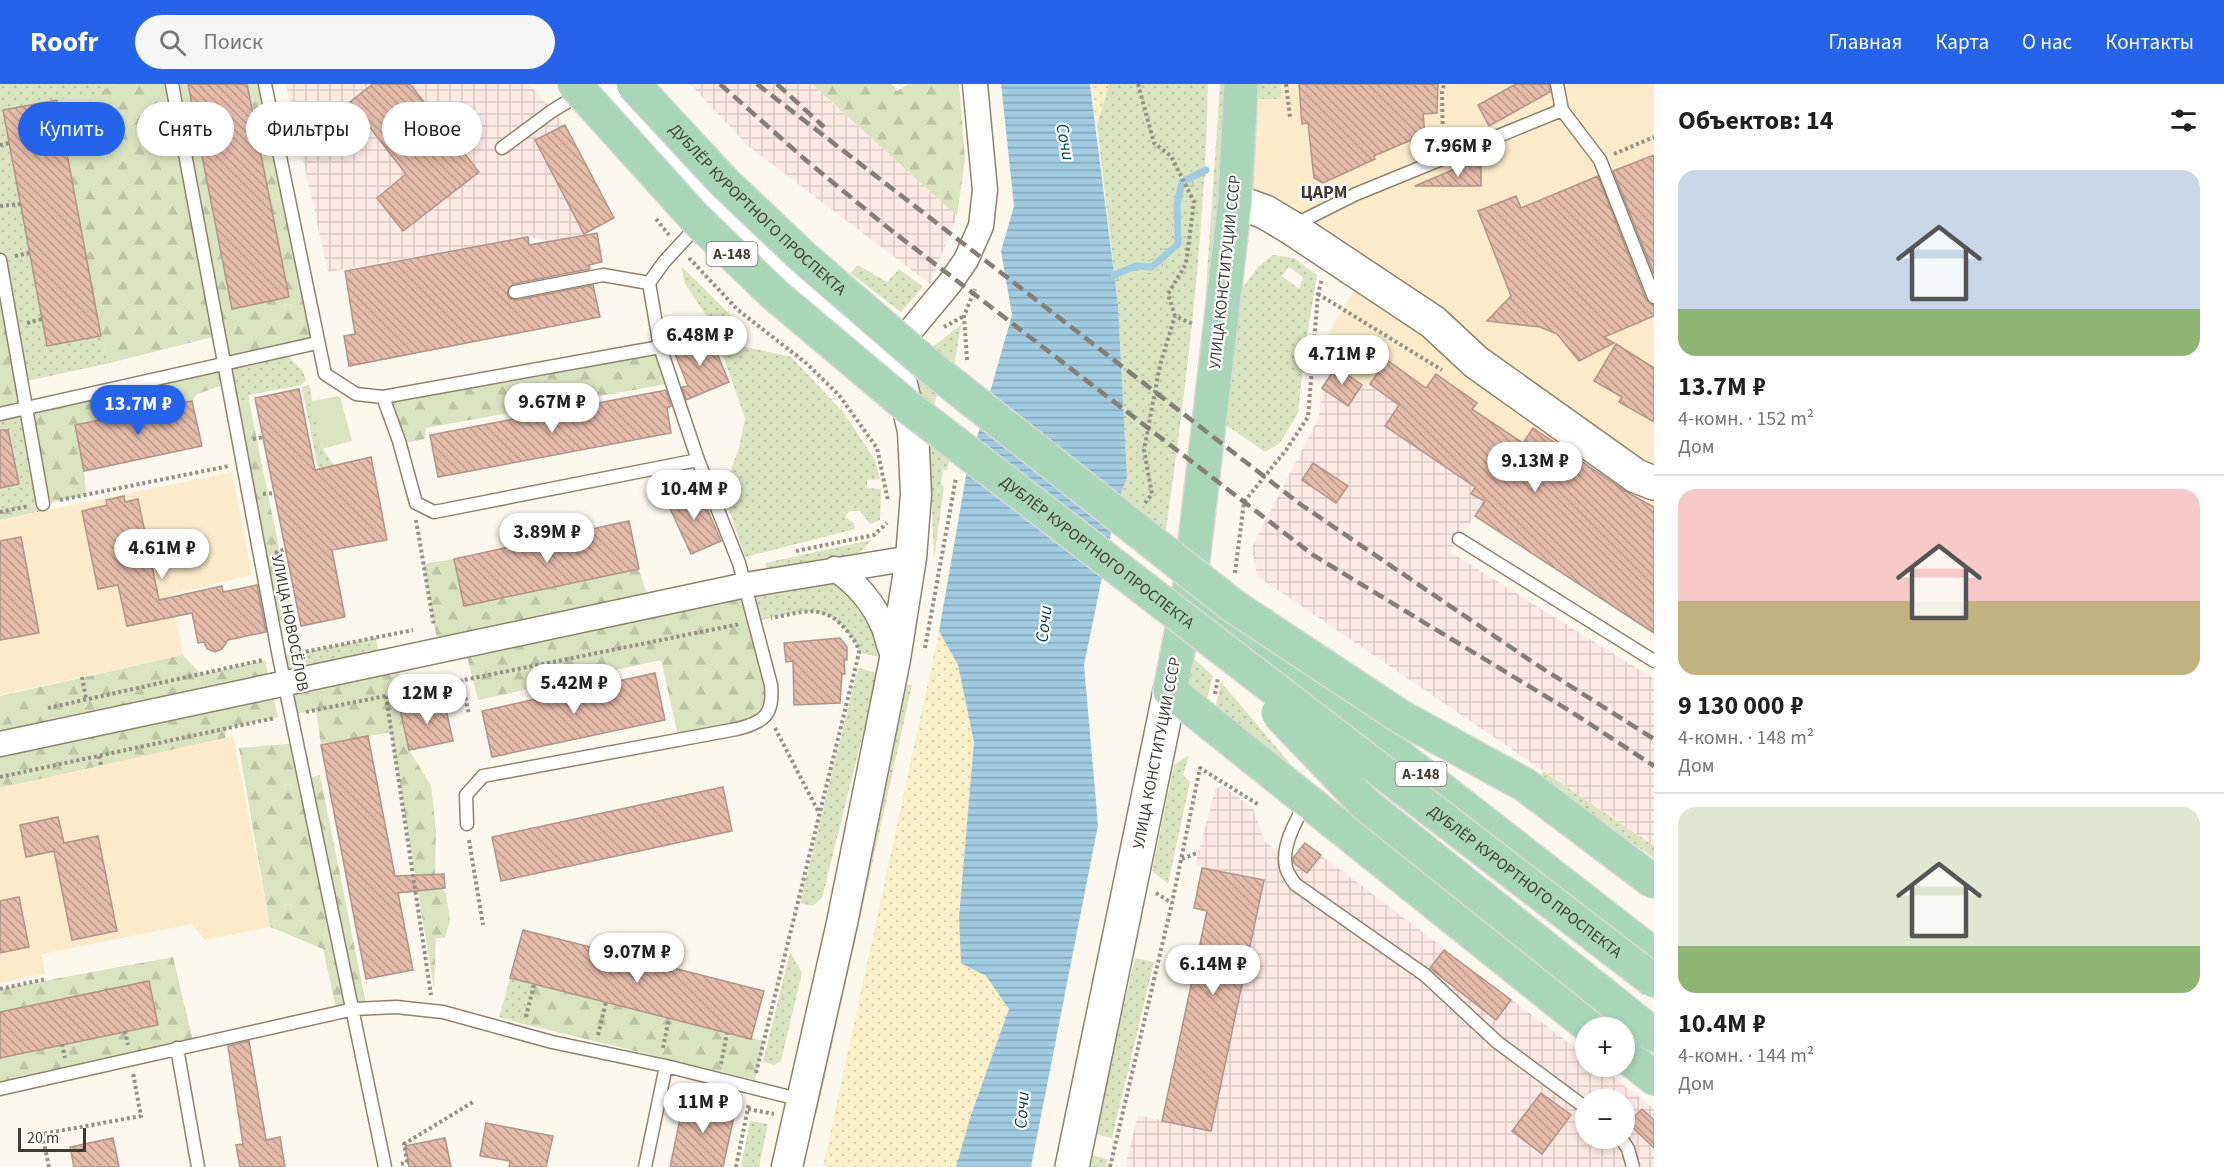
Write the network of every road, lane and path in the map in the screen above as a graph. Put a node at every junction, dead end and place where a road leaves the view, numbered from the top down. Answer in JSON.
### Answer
{"nodes":[{"id":1,"x":172,"y":84,"type":"edge"},
{"id":2,"x":265,"y":84,"type":"edge"},
{"id":3,"x":574,"y":84,"type":"edge"},
{"id":4,"x":596,"y":84,"type":"edge"},
{"id":5,"x":603,"y":84,"type":"edge"},
{"id":6,"x":633,"y":84,"type":"edge"},
{"id":7,"x":975,"y":84,"type":"edge"},
{"id":8,"x":1138,"y":84,"type":"edge"},
{"id":9,"x":1241,"y":84,"type":"edge"},
{"id":10,"x":1286,"y":84,"type":"edge"},
{"id":11,"x":1444,"y":84,"type":"edge"},
{"id":12,"x":1557,"y":84,"type":"edge"},
{"id":13,"x":1562,"y":110,"type":"junction"},
{"id":14,"x":1290,"y":117,"type":"dead end"},
{"id":15,"x":1654,"y":137,"type":"edge"},
{"id":16,"x":9,"y":143,"type":"dead end"},
{"id":17,"x":0,"y":145,"type":"edge"},
{"id":18,"x":502,"y":148,"type":"dead end"},
{"id":19,"x":1444,"y":158,"type":"junction"},
{"id":20,"x":1600,"y":160,"type":"junction"},
{"id":21,"x":1235,"y":201,"type":"junction"},
{"id":22,"x":20,"y":204,"type":"dead end"},
{"id":23,"x":0,"y":206,"type":"edge"},
{"id":24,"x":717,"y":206,"type":"junction"},
{"id":25,"x":1290,"y":227,"type":"junction"},
{"id":26,"x":678,"y":247,"type":"junction"},
{"id":27,"x":0,"y":260,"type":"edge"},
{"id":28,"x":1325,"y":269,"type":"dead end"},
{"id":29,"x":649,"y":284,"type":"junction"},
{"id":30,"x":515,"y":292,"type":"dead end"},
{"id":31,"x":1318,"y":294,"type":"junction"},
{"id":32,"x":1654,"y":297,"type":"edge"},
{"id":33,"x":1343,"y":309,"type":"dead end"},
{"id":34,"x":964,"y":316,"type":"dead end"},
{"id":35,"x":1175,"y":316,"type":"junction"},
{"id":36,"x":1203,"y":326,"type":"dead end"},
{"id":37,"x":317,"y":344,"type":"junction"},
{"id":38,"x":660,"y":346,"type":"junction"},
{"id":39,"x":888,"y":358,"type":"junction"},
{"id":40,"x":222,"y":365,"type":"junction"},
{"id":41,"x":967,"y":370,"type":"dead end"},
{"id":42,"x":383,"y":397,"type":"junction"},
{"id":43,"x":27,"y":408,"type":"junction"},
{"id":44,"x":0,"y":414,"type":"edge"},
{"id":45,"x":698,"y":460,"type":"junction"},
{"id":46,"x":242,"y":464,"type":"junction"},
{"id":47,"x":1654,"y":483,"type":"edge"},
{"id":48,"x":416,"y":503,"type":"junction"},
{"id":49,"x":40,"y":504,"type":"junction"},
{"id":50,"x":1144,"y":504,"type":"dead end"},
{"id":51,"x":889,"y":511,"type":"dead end"},
{"id":52,"x":0,"y":512,"type":"edge"},
{"id":53,"x":888,"y":520,"type":"dead end"},
{"id":54,"x":1459,"y":539,"type":"dead end"},
{"id":55,"x":784,"y":554,"type":"dead end"},
{"id":56,"x":911,"y":558,"type":"junction"},
{"id":57,"x":835,"y":569,"type":"junction"},
{"id":58,"x":746,"y":585,"type":"junction"},
{"id":59,"x":1189,"y":593,"type":"junction"},
{"id":60,"x":1233,"y":594,"type":"junction"},
{"id":61,"x":753,"y":622,"type":"junction"},
{"id":62,"x":434,"y":626,"type":"dead end"},
{"id":63,"x":895,"y":659,"type":"junction"},
{"id":64,"x":1220,"y":659,"type":"junction"},
{"id":65,"x":265,"y":660,"type":"dead end"},
{"id":66,"x":1654,"y":661,"type":"edge"},
{"id":67,"x":82,"y":677,"type":"dead end"},
{"id":68,"x":461,"y":680,"type":"junction"},
{"id":69,"x":284,"y":682,"type":"junction"},
{"id":70,"x":1170,"y":691,"type":"junction"},
{"id":71,"x":386,"y":696,"type":"junction"},
{"id":72,"x":86,"y":699,"type":"junction"},
{"id":73,"x":1213,"y":702,"type":"dead end"},
{"id":74,"x":43,"y":709,"type":"dead end"},
{"id":75,"x":469,"y":714,"type":"dead end"},
{"id":76,"x":768,"y":714,"type":"junction"},
{"id":77,"x":291,"y":715,"type":"junction"},
{"id":78,"x":0,"y":744,"type":"edge"},
{"id":79,"x":99,"y":756,"type":"junction"},
{"id":80,"x":100,"y":766,"type":"dead end"},
{"id":81,"x":0,"y":777,"type":"edge"},
{"id":82,"x":1307,"y":800,"type":"junction"},
{"id":83,"x":1259,"y":804,"type":"dead end"},
{"id":84,"x":818,"y":811,"type":"junction"},
{"id":85,"x":467,"y":824,"type":"joint"},
{"id":86,"x":1198,"y":852,"type":"dead end"},
{"id":87,"x":1181,"y":859,"type":"junction"},
{"id":88,"x":1654,"y":882,"type":"edge"},
{"id":89,"x":1155,"y":892,"type":"dead end"},
{"id":90,"x":1172,"y":903,"type":"junction"},
{"id":91,"x":483,"y":925,"type":"dead end"},
{"id":92,"x":1654,"y":928,"type":"edge"},
{"id":93,"x":1654,"y":956,"type":"edge"},
{"id":94,"x":46,"y":979,"type":"dead end"},
{"id":95,"x":1654,"y":981,"type":"edge"},
{"id":96,"x":534,"y":984,"type":"dead end"},
{"id":97,"x":0,"y":989,"type":"edge"},
{"id":98,"x":606,"y":1002,"type":"dead end"},
{"id":99,"x":354,"y":1009,"type":"junction"},
{"id":100,"x":433,"y":1011,"type":"junction"},
{"id":101,"x":1578,"y":1017,"type":"edge"},
{"id":102,"x":669,"y":1018,"type":"dead end"},
{"id":103,"x":524,"y":1024,"type":"dead end"},
{"id":104,"x":1642,"y":1025,"type":"edge"},
{"id":105,"x":727,"y":1033,"type":"dead end"},
{"id":106,"x":596,"y":1041,"type":"dead end"},
{"id":107,"x":177,"y":1048,"type":"junction"},
{"id":108,"x":131,"y":1059,"type":"junction"},
{"id":109,"x":664,"y":1062,"type":"junction"},
{"id":110,"x":1635,"y":1063,"type":"edge"},
{"id":111,"x":720,"y":1071,"type":"dead end"},
{"id":112,"x":1654,"y":1078,"type":"edge"},
{"id":113,"x":753,"y":1088,"type":"junction"},
{"id":114,"x":0,"y":1089,"type":"edge"},
{"id":115,"x":803,"y":1100,"type":"junction"},
{"id":116,"x":1575,"y":1100,"type":"edge"},
{"id":117,"x":473,"y":1102,"type":"dead end"},
{"id":118,"x":748,"y":1109,"type":"junction"},
{"id":119,"x":774,"y":1114,"type":"dead end"},
{"id":120,"x":1628,"y":1149,"type":"edge"},
{"id":121,"x":398,"y":1165,"type":"dead end"},
{"id":122,"x":49,"y":1167,"type":"edge"},
{"id":123,"x":198,"y":1167,"type":"edge"},
{"id":124,"x":385,"y":1167,"type":"edge"},
{"id":125,"x":645,"y":1167,"type":"edge"},
{"id":126,"x":736,"y":1167,"type":"edge"},
{"id":127,"x":787,"y":1167,"type":"edge"},
{"id":128,"x":1072,"y":1167,"type":"edge"},
{"id":129,"x":1110,"y":1167,"type":"edge"},
{"id":130,"x":1633,"y":1167,"type":"edge"}],
"edges":[{"from":1,"to":40,"type":"lane","name":"УЛИЦА НОВОСЁЛОВ"},
{"from":2,"to":37,"type":"lane"},
{"from":3,"to":64,"type":"main road","name":"ДУБЛЁР КУРОРТНОГО ПРОСПЕКТА","number":"А-148","bridge":true},
{"from":4,"to":18,"type":"lane"},
{"from":5,"to":24,"type":"street"},
{"from":6,"to":60,"type":"main road","name":"ДУБЛЁР КУРОРТНОГО ПРОСПЕКТА","number":"А-148","bridge":true},
{"from":7,"to":39,"type":"street"},
{"from":8,"to":35,"type":"path"},
{"from":9,"to":21,"type":"main road","name":"УЛИЦА КОНСТИТУЦИИ СССР"},
{"from":10,"to":14,"type":"path"},
{"from":11,"to":19,"type":"path"},
{"from":12,"to":13,"type":"lane"},
{"from":13,"to":19,"type":"lane"},
{"from":13,"to":20,"type":"lane"},
{"from":15,"to":20,"type":"path"},
{"from":16,"to":17,"type":"path"},
{"from":19,"to":25,"type":"lane"},
{"from":20,"to":32,"type":"lane"},
{"from":21,"to":25,"type":"main road"},
{"from":21,"to":59,"type":"main road","name":"УЛИЦА КОНСТИТУЦИИ СССР"},
{"from":22,"to":23,"type":"path"},
{"from":24,"to":26,"type":"lane"},
{"from":24,"to":39,"type":"street"},
{"from":25,"to":47,"type":"main road"},
{"from":26,"to":29,"type":"lane"},
{"from":26,"to":51,"type":"path"},
{"from":27,"to":43,"type":"lane"},
{"from":28,"to":31,"type":"path"},
{"from":29,"to":30,"type":"lane"},
{"from":29,"to":38,"type":"lane"},
{"from":31,"to":33,"type":"path"},
{"from":31,"to":60,"type":"path"},
{"from":34,"to":41,"type":"path"},
{"from":35,"to":36,"type":"path"},
{"from":35,"to":50,"type":"path"},
{"from":37,"to":40,"type":"lane"},
{"from":37,"to":42,"type":"lane"},
{"from":38,"to":42,"type":"lane"},
{"from":38,"to":45,"type":"lane"},
{"from":39,"to":56,"type":"street"},
{"from":40,"to":43,"type":"lane"},
{"from":40,"to":46,"type":"lane","name":"УЛИЦА НОВОСЁЛОВ"},
{"from":42,"to":48,"type":"lane"},
{"from":43,"to":44,"type":"lane"},
{"from":43,"to":49,"type":"lane"},
{"from":45,"to":48,"type":"lane"},
{"from":45,"to":58,"type":"lane"},
{"from":46,"to":49,"type":"path"},
{"from":46,"to":69,"type":"lane","name":"УЛИЦА НОВОСЁЛОВ"},
{"from":48,"to":62,"type":"path"},
{"from":49,"to":52,"type":"path"},
{"from":53,"to":55,"type":"path"},
{"from":54,"to":66,"type":"lane"},
{"from":56,"to":57,"type":"street"},
{"from":56,"to":63,"type":"street"},
{"from":57,"to":58,"type":"street"},
{"from":57,"to":63,"type":"street"},
{"from":58,"to":61,"type":"lane"},
{"from":58,"to":69,"type":"street"},
{"from":59,"to":70,"type":"main road","name":"УЛИЦА КОНСТИТУЦИИ СССР"},
{"from":59,"to":93,"type":"main road","number":"А-148"},
{"from":60,"to":88,"type":"main road","number":"А-148","bridge":true},
{"from":60,"to":92,"type":"main road","name":"ДУБЛЁР КУРОРТНОГО ПРОСПЕКТА","number":"А-148","bridge":true},
{"from":61,"to":68,"type":"path"},
{"from":61,"to":76,"type":"lane"},
{"from":61,"to":84,"type":"path"},
{"from":63,"to":115,"type":"street"},
{"from":64,"to":73,"type":"path"},
{"from":64,"to":95,"type":"main road","name":"ДУБЛЁР КУРОРТНОГО ПРОСПЕКТА","number":"А-148","bridge":true},
{"from":64,"to":104,"type":"main road","number":"А-148","bridge":true},
{"from":65,"to":72,"type":"path"},
{"from":67,"to":72,"type":"path"},
{"from":68,"to":71,"type":"path"},
{"from":68,"to":75,"type":"path"},
{"from":69,"to":77,"type":"lane","name":"УЛИЦА НОВОСЁЛОВ"},
{"from":69,"to":78,"type":"street"},
{"from":70,"to":82,"type":"main road"},
{"from":70,"to":128,"type":"main road","name":"УЛИЦА КОНСТИТУЦИИ СССР"},
{"from":71,"to":77,"type":"path"},
{"from":71,"to":100,"type":"path"},
{"from":72,"to":74,"type":"path"},
{"from":76,"to":84,"type":"path"},
{"from":76,"to":85,"type":"lane"},
{"from":77,"to":79,"type":"path"},
{"from":77,"to":99,"type":"lane","name":"УЛИЦА НОВОСЁЛОВ"},
{"from":79,"to":80,"type":"path"},
{"from":79,"to":81,"type":"path"},
{"from":82,"to":101,"type":"main road"},
{"from":82,"to":116,"type":"lane"},
{"from":83,"to":87,"type":"path"},
{"from":84,"to":113,"type":"path"},
{"from":85,"to":91,"type":"path"},
{"from":86,"to":87,"type":"path"},
{"from":87,"to":90,"type":"path"},
{"from":89,"to":90,"type":"path"},
{"from":90,"to":129,"type":"path"},
{"from":94,"to":97,"type":"path"},
{"from":96,"to":103,"type":"path"},
{"from":98,"to":106,"type":"path"},
{"from":99,"to":100,"type":"lane"},
{"from":99,"to":107,"type":"lane"},
{"from":99,"to":124,"type":"lane","name":"УЛИЦА НОВОСЁЛОВ"},
{"from":100,"to":109,"type":"lane"},
{"from":102,"to":109,"type":"path"},
{"from":105,"to":111,"type":"path"},
{"from":107,"to":108,"type":"lane"},
{"from":107,"to":123,"type":"lane"},
{"from":108,"to":114,"type":"lane"},
{"from":108,"to":122,"type":"path"},
{"from":109,"to":113,"type":"lane"},
{"from":109,"to":125,"type":"lane"},
{"from":110,"to":112,"type":"main road"},
{"from":113,"to":115,"type":"lane"},
{"from":113,"to":118,"type":"path"},
{"from":115,"to":127,"type":"street"},
{"from":117,"to":121,"type":"path"},
{"from":118,"to":119,"type":"path"},
{"from":118,"to":126,"type":"path"},
{"from":120,"to":130,"type":"lane"}]}
